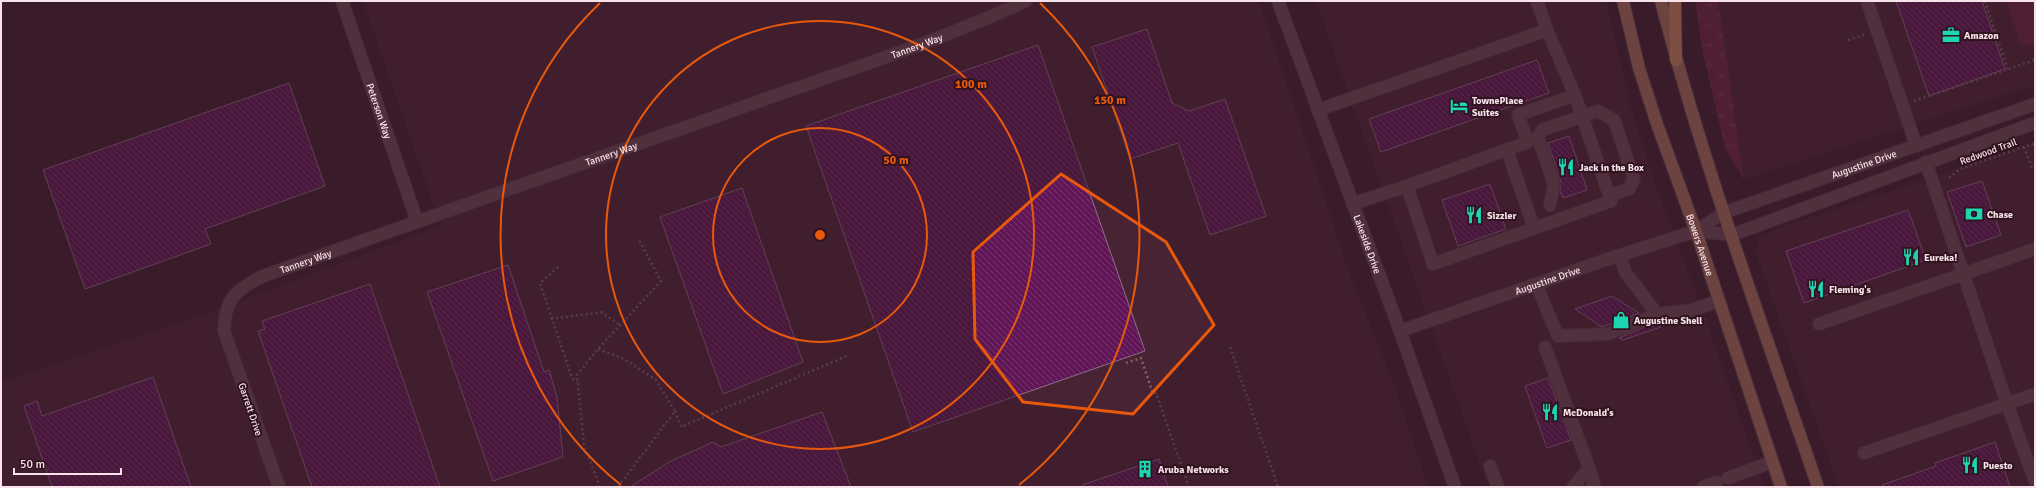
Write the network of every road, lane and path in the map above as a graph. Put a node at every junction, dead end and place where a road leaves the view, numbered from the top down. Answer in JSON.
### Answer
{"nodes":[{"id":1,"x":342,"y":1,"type":"edge"},
{"id":2,"x":1026,"y":1,"type":"edge"},
{"id":3,"x":1278,"y":1,"type":"edge"},
{"id":4,"x":1538,"y":1,"type":"edge"},
{"id":5,"x":1623,"y":1,"type":"edge"},
{"id":6,"x":1661,"y":1,"type":"edge"},
{"id":7,"x":1675,"y":1,"type":"edge"},
{"id":8,"x":1867,"y":1,"type":"edge"},
{"id":9,"x":1985,"y":1,"type":"edge"},
{"id":10,"x":1547,"y":30,"type":"junction"},
{"id":11,"x":1676,"y":60,"type":"junction"},
{"id":12,"x":2035,"y":60,"type":"edge"},
{"id":13,"x":2008,"y":70,"type":"junction"},
{"id":14,"x":1575,"y":95,"type":"junction"},
{"id":15,"x":2035,"y":104,"type":"edge"},
{"id":16,"x":1902,"y":105,"type":"junction"},
{"id":17,"x":1318,"y":110,"type":"junction"},
{"id":18,"x":1583,"y":117,"type":"junction"},
{"id":19,"x":2035,"y":123,"type":"edge"},
{"id":20,"x":2035,"y":143,"type":"edge"},
{"id":21,"x":1916,"y":145,"type":"junction"},
{"id":22,"x":2024,"y":147,"type":"junction"},
{"id":23,"x":1507,"y":150,"type":"junction"},
{"id":24,"x":1926,"y":162,"type":"junction"},
{"id":25,"x":2032,"y":168,"type":"dead end"},
{"id":26,"x":1949,"y":178,"type":"dead end"},
{"id":27,"x":1406,"y":186,"type":"junction"},
{"id":28,"x":1610,"y":195,"type":"junction"},
{"id":29,"x":1352,"y":204,"type":"junction"},
{"id":30,"x":1550,"y":205,"type":"dead end"},
{"id":31,"x":1723,"y":213,"type":"junction"},
{"id":32,"x":417,"y":221,"type":"junction"},
{"id":33,"x":1534,"y":228,"type":"junction"},
{"id":34,"x":1696,"y":231,"type":"junction"},
{"id":35,"x":1732,"y":235,"type":"junction"},
{"id":36,"x":638,"y":238,"type":"dead end"},
{"id":37,"x":2035,"y":249,"type":"edge"},
{"id":38,"x":1619,"y":255,"type":"junction"},
{"id":39,"x":558,"y":267,"type":"dead end"},
{"id":40,"x":1963,"y":274,"type":"junction"},
{"id":41,"x":1536,"y":284,"type":"junction"},
{"id":42,"x":1719,"y":301,"type":"junction"},
{"id":43,"x":1657,"y":314,"type":"junction"},
{"id":44,"x":551,"y":319,"type":"junction"},
{"id":45,"x":1819,"y":324,"type":"dead end"},
{"id":46,"x":620,"y":325,"type":"junction"},
{"id":47,"x":224,"y":331,"type":"joint"},
{"id":48,"x":1400,"y":331,"type":"junction"},
{"id":49,"x":1230,"y":347,"type":"dead end"},
{"id":50,"x":1545,"y":347,"type":"dead end"},
{"id":51,"x":598,"y":349,"type":"junction"},
{"id":52,"x":850,"y":355,"type":"dead end"},
{"id":53,"x":1126,"y":363,"type":"dead end"},
{"id":54,"x":578,"y":382,"type":"junction"},
{"id":55,"x":2035,"y":394,"type":"edge"},
{"id":56,"x":2007,"y":404,"type":"junction"},
{"id":57,"x":675,"y":411,"type":"junction"},
{"id":58,"x":1864,"y":453,"type":"dead end"},
{"id":59,"x":1772,"y":462,"type":"junction"},
{"id":60,"x":1490,"y":466,"type":"dead end"},
{"id":61,"x":1589,"y":468,"type":"junction"},
{"id":62,"x":2035,"y":481,"type":"edge"},
{"id":63,"x":279,"y":487,"type":"edge"},
{"id":64,"x":600,"y":487,"type":"edge"},
{"id":65,"x":618,"y":487,"type":"edge"},
{"id":66,"x":1190,"y":487,"type":"edge"},
{"id":67,"x":1278,"y":487,"type":"edge"},
{"id":68,"x":1455,"y":487,"type":"edge"},
{"id":69,"x":1498,"y":487,"type":"edge"},
{"id":70,"x":1573,"y":487,"type":"edge"},
{"id":71,"x":1592,"y":487,"type":"edge"},
{"id":72,"x":1703,"y":487,"type":"edge"},
{"id":73,"x":1781,"y":487,"type":"edge"},
{"id":74,"x":1818,"y":487,"type":"edge"}],
"edges":[{"from":1,"to":32,"type":"street","name":"Peterson Way"},
{"from":2,"to":32,"type":"street","name":"Tannery Way"},
{"from":3,"to":17,"type":"street","name":"Lakeside Drive"},
{"from":4,"to":10,"type":"street"},
{"from":5,"to":34,"type":"main road","name":"Bowers Avenue"},
{"from":6,"to":11,"type":"main road"},
{"from":7,"to":11,"type":"highway"},
{"from":8,"to":16,"type":"street"},
{"from":9,"to":13,"type":"path"},
{"from":10,"to":14,"type":"street"},
{"from":10,"to":17,"type":"street"},
{"from":11,"to":31,"type":"main road"},
{"from":12,"to":13,"type":"path"},
{"from":13,"to":16,"type":"path"},
{"from":14,"to":18,"type":"street"},
{"from":14,"to":23,"type":"street"},
{"from":15,"to":21,"type":"street","name":"Augustine Drive"},
{"from":16,"to":21,"type":"street"},
{"from":17,"to":29,"type":"street","name":"Lakeside Drive"},
{"from":18,"to":28,"type":"street"},
{"from":18,"to":28,"type":"street"},
{"from":18,"to":30,"type":"street"},
{"from":19,"to":24,"type":"street","name":"Augustine Drive"},
{"from":20,"to":22,"type":"path","name":"Redwood Trail"},
{"from":21,"to":31,"type":"street","name":"Augustine Drive"},
{"from":22,"to":25,"type":"path"},
{"from":22,"to":26,"type":"path","name":"Redwood Trail"},
{"from":23,"to":27,"type":"street"},
{"from":23,"to":33,"type":"street"},
{"from":24,"to":35,"type":"street","name":"Augustine Drive"},
{"from":24,"to":40,"type":"street"},
{"from":27,"to":29,"type":"street"},
{"from":27,"to":33,"type":"street"},
{"from":28,"to":33,"type":"street"},
{"from":29,"to":48,"type":"street","name":"Lakeside Drive"},
{"from":31,"to":34,"type":"street","name":"Augustine Drive"},
{"from":31,"to":35,"type":"main road"},
{"from":32,"to":47,"type":"street","name":"Tannery Way"},
{"from":34,"to":35,"type":"street","name":"Augustine Drive"},
{"from":34,"to":38,"type":"street","name":"Augustine Drive"},
{"from":34,"to":42,"type":"main road","name":"Bowers Avenue"},
{"from":35,"to":74,"type":"main road"},
{"from":36,"to":46,"type":"path"},
{"from":37,"to":40,"type":"street"},
{"from":38,"to":41,"type":"street","name":"Augustine Drive"},
{"from":38,"to":43,"type":"street"},
{"from":39,"to":44,"type":"path"},
{"from":40,"to":45,"type":"street"},
{"from":40,"to":56,"type":"street"},
{"from":41,"to":43,"type":"street"},
{"from":41,"to":48,"type":"street","name":"Augustine Drive"},
{"from":42,"to":43,"type":"street"},
{"from":42,"to":59,"type":"main road","name":"Bowers Avenue"},
{"from":44,"to":46,"type":"path"},
{"from":44,"to":54,"type":"path"},
{"from":46,"to":51,"type":"path"},
{"from":47,"to":63,"type":"street","name":"Garrett Drive"},
{"from":48,"to":68,"type":"street","name":"Lakeside Drive"},
{"from":49,"to":67,"type":"path"},
{"from":50,"to":61,"type":"street"},
{"from":51,"to":54,"type":"path"},
{"from":51,"to":57,"type":"path"},
{"from":52,"to":57,"type":"path"},
{"from":53,"to":66,"type":"path"},
{"from":54,"to":64,"type":"path"},
{"from":55,"to":56,"type":"street"},
{"from":56,"to":58,"type":"street"},
{"from":56,"to":62,"type":"street"},
{"from":57,"to":65,"type":"path"},
{"from":59,"to":72,"type":"street"},
{"from":59,"to":73,"type":"main road","name":"Bowers Avenue"},
{"from":60,"to":69,"type":"street"},
{"from":61,"to":70,"type":"street"},
{"from":61,"to":71,"type":"street"}]}
